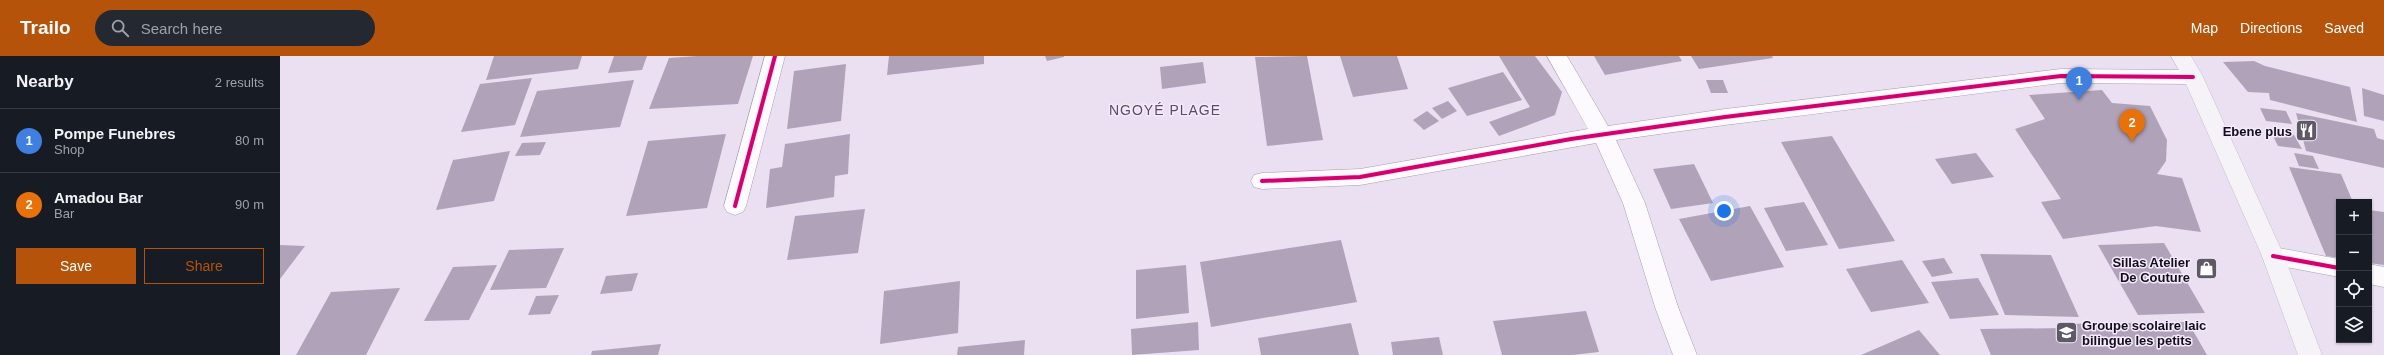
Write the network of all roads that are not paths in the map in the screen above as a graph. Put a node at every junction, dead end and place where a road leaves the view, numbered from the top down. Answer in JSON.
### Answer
{"nodes":[{"id":1,"x":775,"y":56,"type":"edge"},
{"id":2,"x":1557,"y":56,"type":"edge"},
{"id":3,"x":2181,"y":56,"type":"edge"},
{"id":4,"x":2193,"y":78,"type":"junction"},
{"id":5,"x":1603,"y":136,"type":"junction"},
{"id":6,"x":1262,"y":181,"type":"dead end"},
{"id":7,"x":736,"y":206,"type":"dead end"},
{"id":8,"x":2273,"y":256,"type":"junction"},
{"id":9,"x":2336,"y":267,"type":"edge"},
{"id":10,"x":2372,"y":275,"type":"edge"},
{"id":11,"x":2384,"y":277,"type":"edge"},
{"id":12,"x":1684,"y":355,"type":"edge"},
{"id":13,"x":2310,"y":355,"type":"edge"}],
"edges":[{"from":1,"to":7,"type":"street"},
{"from":2,"to":5,"type":"street"},
{"from":3,"to":4,"type":"main road"},
{"from":4,"to":5,"type":"street"},
{"from":4,"to":8,"type":"main road"},
{"from":5,"to":6,"type":"street"},
{"from":5,"to":12,"type":"street"},
{"from":8,"to":9,"type":"street"},
{"from":8,"to":13,"type":"main road"},
{"from":10,"to":11,"type":"street"}]}
